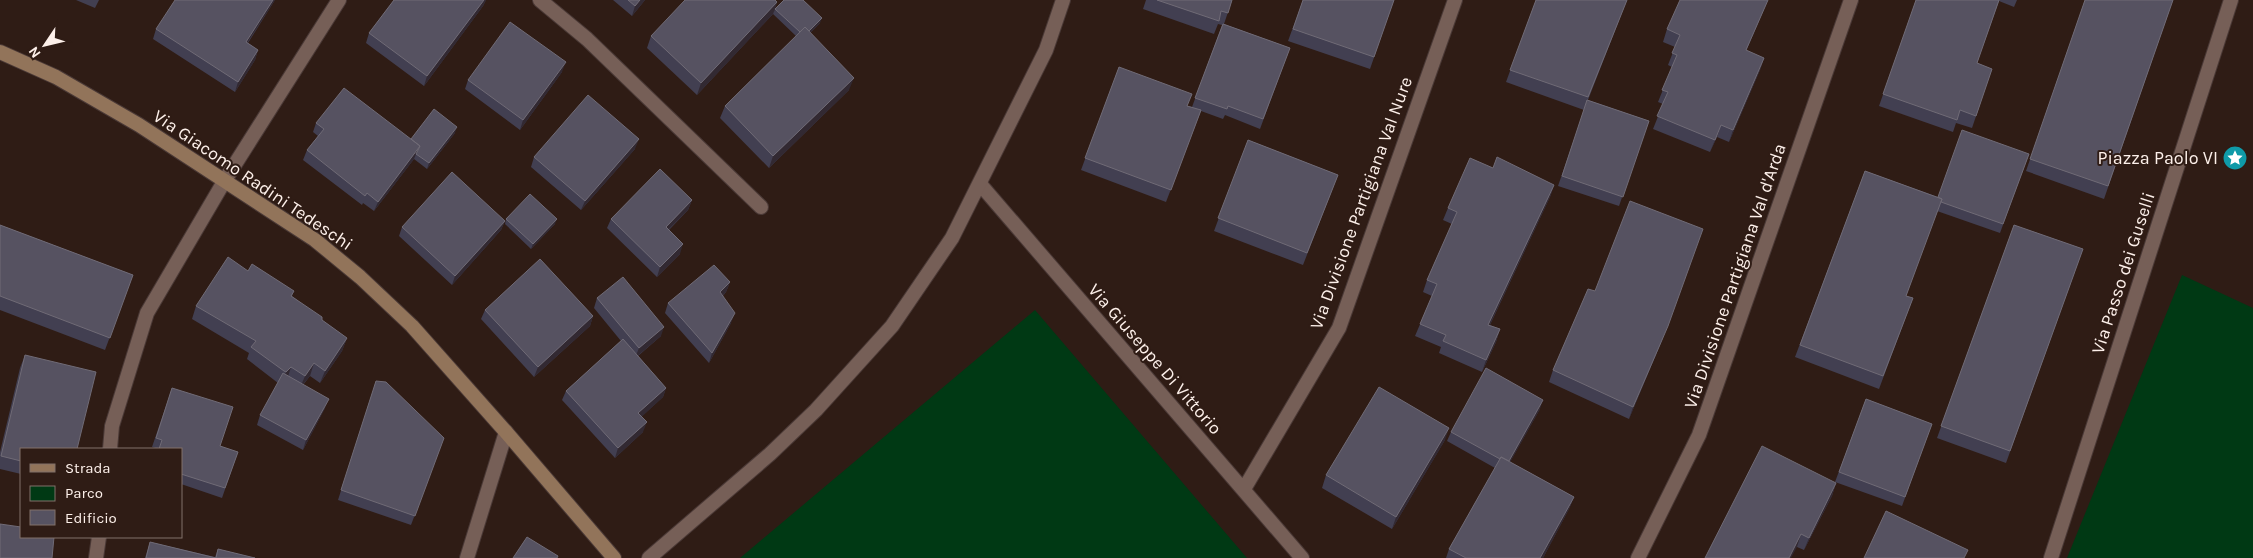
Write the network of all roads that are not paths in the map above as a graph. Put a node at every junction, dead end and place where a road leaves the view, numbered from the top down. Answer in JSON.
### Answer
{"nodes":[{"id":1,"x":339,"y":0,"type":"edge"},
{"id":2,"x":540,"y":0,"type":"edge"},
{"id":3,"x":1063,"y":0,"type":"edge"},
{"id":4,"x":1455,"y":0,"type":"edge"},
{"id":5,"x":1851,"y":0,"type":"edge"},
{"id":6,"x":2231,"y":0,"type":"edge"},
{"id":7,"x":0,"y":52,"type":"edge"},
{"id":8,"x":225,"y":180,"type":"junction"},
{"id":9,"x":980,"y":184,"type":"junction"},
{"id":10,"x":761,"y":207,"type":"dead end"},
{"id":11,"x":506,"y":432,"type":"junction"},
{"id":12,"x":110,"y":448,"type":"edge"},
{"id":13,"x":1244,"y":490,"type":"junction"},
{"id":14,"x":99,"y":538,"type":"edge"},
{"id":15,"x":96,"y":558,"type":"edge"},
{"id":16,"x":467,"y":558,"type":"edge"},
{"id":17,"x":614,"y":558,"type":"edge"},
{"id":18,"x":649,"y":558,"type":"edge"},
{"id":19,"x":1302,"y":558,"type":"edge"},
{"id":20,"x":1638,"y":558,"type":"edge"},
{"id":21,"x":2051,"y":558,"type":"edge"}],
"edges":[{"from":1,"to":8,"type":"street"},
{"from":2,"to":10,"type":"street"},
{"from":3,"to":9,"type":"street"},
{"from":4,"to":13,"type":"street","name":"Via Divisione Partigiana Val Nure"},
{"from":5,"to":20,"type":"street","name":"Via Divisione Partigiana Val d'Arda"},
{"from":6,"to":21,"type":"street","name":"Via Passo dei Guselli"},
{"from":7,"to":8,"type":"main road","name":"Via Giacomo Radini Tedeschi"},
{"from":8,"to":11,"type":"main road","name":"Via Giacomo Radini Tedeschi"},
{"from":8,"to":12,"type":"street"},
{"from":9,"to":13,"type":"street","name":"Via Giuseppe Di Vittorio"},
{"from":9,"to":18,"type":"street"},
{"from":11,"to":16,"type":"street"},
{"from":11,"to":17,"type":"main road","name":"Via Giacomo Radini Tedeschi"},
{"from":13,"to":19,"type":"street","name":"Via Giuseppe Di Vittorio"},
{"from":14,"to":15,"type":"street"}]}
